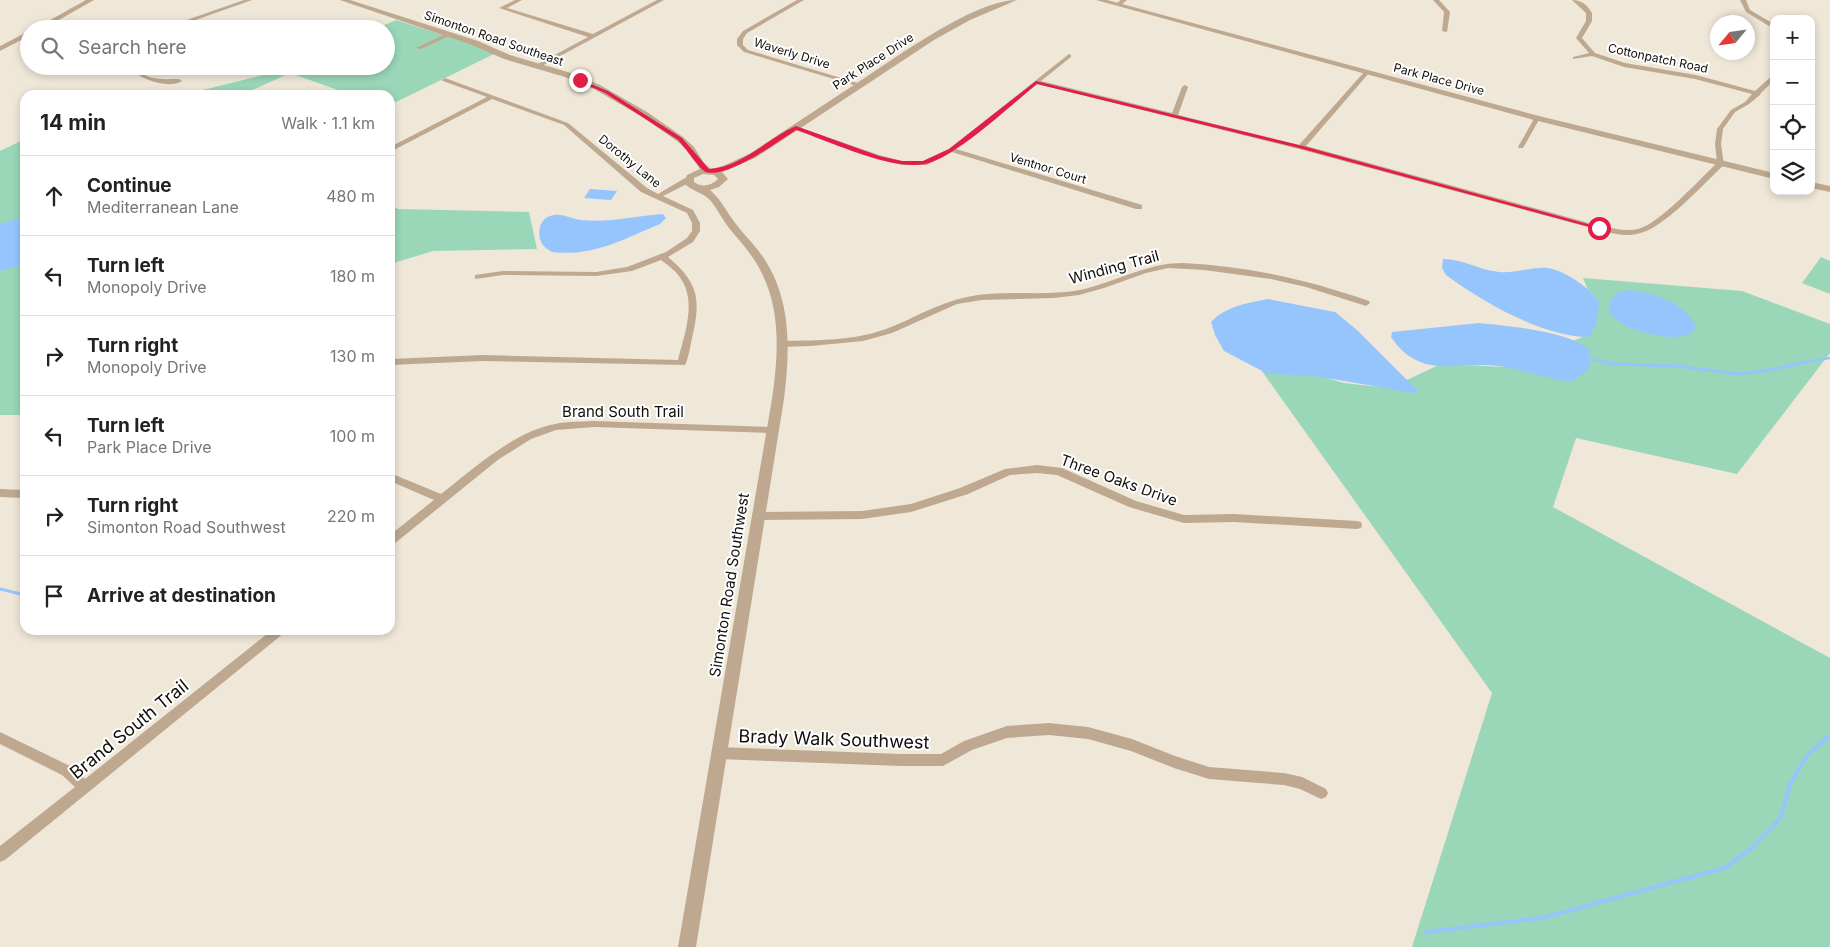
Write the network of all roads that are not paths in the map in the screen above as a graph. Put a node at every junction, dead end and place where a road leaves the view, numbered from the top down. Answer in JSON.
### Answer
{"nodes":[{"id":1,"x":92,"y":0,"type":"edge"},
{"id":2,"x":249,"y":0,"type":"edge"},
{"id":3,"x":343,"y":0,"type":"edge"},
{"id":4,"x":519,"y":0,"type":"edge"},
{"id":5,"x":661,"y":0,"type":"edge"},
{"id":6,"x":801,"y":0,"type":"edge"},
{"id":7,"x":1014,"y":0,"type":"edge"},
{"id":8,"x":1099,"y":0,"type":"edge"},
{"id":9,"x":1436,"y":0,"type":"edge"},
{"id":10,"x":1575,"y":0,"type":"edge"},
{"id":11,"x":1743,"y":0,"type":"edge"},
{"id":12,"x":1122,"y":2,"type":"edge"},
{"id":13,"x":54,"y":20,"type":"edge"},
{"id":14,"x":190,"y":20,"type":"edge"},
{"id":15,"x":1770,"y":25,"type":"edge"},
{"id":16,"x":1445,"y":31,"type":"dead end"},
{"id":17,"x":448,"y":35,"type":"junction"},
{"id":18,"x":592,"y":36,"type":"junction"},
{"id":19,"x":20,"y":38,"type":"edge"},
{"id":20,"x":0,"y":48,"type":"edge"},
{"id":21,"x":419,"y":48,"type":"dead end"},
{"id":22,"x":1593,"y":54,"type":"junction"},
{"id":23,"x":1069,"y":56,"type":"dead end"},
{"id":24,"x":1575,"y":58,"type":"dead end"},
{"id":25,"x":538,"y":66,"type":"junction"},
{"id":26,"x":1367,"y":72,"type":"junction"},
{"id":27,"x":139,"y":75,"type":"edge"},
{"id":28,"x":446,"y":80,"type":"dead end"},
{"id":29,"x":1770,"y":80,"type":"edge"},
{"id":30,"x":179,"y":81,"type":"dead end"},
{"id":31,"x":1036,"y":82,"type":"junction"},
{"id":32,"x":859,"y":85,"type":"junction"},
{"id":33,"x":1185,"y":87,"type":"dead end"},
{"id":34,"x":1758,"y":94,"type":"junction"},
{"id":35,"x":492,"y":97,"type":"junction"},
{"id":36,"x":1175,"y":115,"type":"junction"},
{"id":37,"x":1537,"y":118,"type":"junction"},
{"id":38,"x":796,"y":128,"type":"junction"},
{"id":39,"x":675,"y":136,"type":"junction"},
{"id":40,"x":395,"y":147,"type":"edge"},
{"id":41,"x":1301,"y":147,"type":"junction"},
{"id":42,"x":1521,"y":147,"type":"dead end"},
{"id":43,"x":951,"y":150,"type":"junction"},
{"id":44,"x":752,"y":156,"type":"junction"},
{"id":45,"x":1721,"y":163,"type":"junction"},
{"id":46,"x":710,"y":171,"type":"junction"},
{"id":47,"x":1770,"y":175,"type":"edge"},
{"id":48,"x":692,"y":177,"type":"junction"},
{"id":49,"x":720,"y":181,"type":"junction"},
{"id":50,"x":1815,"y":186,"type":"edge"},
{"id":51,"x":698,"y":188,"type":"junction"},
{"id":52,"x":671,"y":190,"type":"junction"},
{"id":53,"x":1830,"y":190,"type":"edge"},
{"id":54,"x":657,"y":197,"type":"junction"},
{"id":55,"x":1139,"y":207,"type":"dead end"},
{"id":56,"x":743,"y":237,"type":"junction"},
{"id":57,"x":662,"y":256,"type":"junction"},
{"id":58,"x":478,"y":277,"type":"dead end"},
{"id":59,"x":1366,"y":304,"type":"dead end"},
{"id":60,"x":784,"y":344,"type":"junction"},
{"id":61,"x":395,"y":362,"type":"edge"},
{"id":62,"x":772,"y":430,"type":"junction"},
{"id":63,"x":395,"y":478,"type":"edge"},
{"id":64,"x":0,"y":493,"type":"edge"},
{"id":65,"x":20,"y":494,"type":"edge"},
{"id":66,"x":442,"y":500,"type":"junction"},
{"id":67,"x":757,"y":516,"type":"junction"},
{"id":68,"x":1357,"y":525,"type":"dead end"},
{"id":69,"x":395,"y":538,"type":"edge"},
{"id":70,"x":274,"y":635,"type":"edge"},
{"id":71,"x":0,"y":738,"type":"edge"},
{"id":72,"x":718,"y":753,"type":"junction"},
{"id":73,"x":85,"y":787,"type":"junction"},
{"id":74,"x":1321,"y":794,"type":"dead end"},
{"id":75,"x":0,"y":855,"type":"edge"},
{"id":76,"x":687,"y":947,"type":"edge"}],
"edges":[{"from":1,"to":13,"type":"street"},
{"from":2,"to":14,"type":"street"},
{"from":3,"to":17,"type":"street","name":"Simonton Road Southeast"},
{"from":4,"to":18,"type":"street"},
{"from":5,"to":18,"type":"street"},
{"from":6,"to":32,"type":"street","name":"Waverly Drive"},
{"from":7,"to":32,"type":"street","name":"Park Place Drive"},
{"from":8,"to":12,"type":"street","name":"Park Place Drive"},
{"from":9,"to":16,"type":"street"},
{"from":10,"to":22,"type":"street","name":"Cottonpatch Road"},
{"from":11,"to":15,"type":"street"},
{"from":12,"to":26,"type":"street","name":"Park Place Drive"},
{"from":17,"to":21,"type":"street"},
{"from":17,"to":25,"type":"street","name":"Simonton Road Southeast"},
{"from":18,"to":25,"type":"street"},
{"from":19,"to":20,"type":"street"},
{"from":22,"to":24,"type":"street"},
{"from":22,"to":34,"type":"street","name":"Cottonpatch Road"},
{"from":23,"to":31,"type":"street"},
{"from":25,"to":39,"type":"street","name":"Simonton Road Southeast"},
{"from":26,"to":37,"type":"street","name":"Park Place Drive"},
{"from":26,"to":41,"type":"street"},
{"from":27,"to":30,"type":"street"},
{"from":28,"to":35,"type":"street","name":"Dorothy Lane"},
{"from":29,"to":34,"type":"street"},
{"from":31,"to":36,"type":"street"},
{"from":31,"to":43,"type":"street"},
{"from":32,"to":38,"type":"street","name":"Park Place Drive"},
{"from":33,"to":36,"type":"street"},
{"from":34,"to":45,"type":"street"},
{"from":35,"to":40,"type":"street"},
{"from":35,"to":54,"type":"street","name":"Dorothy Lane"},
{"from":36,"to":41,"type":"street"},
{"from":37,"to":42,"type":"street"},
{"from":37,"to":45,"type":"street","name":"Park Place Drive"},
{"from":38,"to":43,"type":"street"},
{"from":38,"to":44,"type":"street","name":"Park Place Drive"},
{"from":39,"to":46,"type":"street"},
{"from":39,"to":48,"type":"street"},
{"from":41,"to":45,"type":"street"},
{"from":43,"to":55,"type":"street","name":"Ventnor Court"},
{"from":44,"to":46,"type":"street","name":"Park Place Drive"},
{"from":44,"to":49,"type":"street","name":"Park Place Drive"},
{"from":45,"to":47,"type":"street","name":"Park Place Drive"},
{"from":46,"to":48,"type":"street","name":"Park Place Drive"},
{"from":46,"to":49,"type":"street"},
{"from":48,"to":51,"type":"street","name":"Simonton Road Southwest"},
{"from":48,"to":52,"type":"street"},
{"from":49,"to":51,"type":"street","name":"Park Place Drive"},
{"from":49,"to":56,"type":"street","name":"Simonton Road Southwest"},
{"from":50,"to":53,"type":"street"},
{"from":51,"to":52,"type":"street"},
{"from":51,"to":56,"type":"street","name":"Simonton Road Southwest"},
{"from":52,"to":54,"type":"street"},
{"from":54,"to":57,"type":"street","name":"Dorothy Lane"},
{"from":56,"to":60,"type":"street","name":"Simonton Road Southwest"},
{"from":57,"to":58,"type":"street","name":"Dorothy Lane"},
{"from":57,"to":61,"type":"street"},
{"from":59,"to":60,"type":"street","name":"Winding Trail"},
{"from":60,"to":62,"type":"street","name":"Simonton Road Southwest"},
{"from":62,"to":66,"type":"street","name":"Brand South Trail"},
{"from":62,"to":67,"type":"street","name":"Simonton Road Southwest"},
{"from":63,"to":66,"type":"street"},
{"from":64,"to":65,"type":"street"},
{"from":66,"to":69,"type":"street","name":"Brand South Trail"},
{"from":67,"to":68,"type":"street","name":"Three Oaks Drive"},
{"from":67,"to":72,"type":"street","name":"Simonton Road Southwest"},
{"from":70,"to":73,"type":"street","name":"Brand South Trail"},
{"from":71,"to":73,"type":"street"},
{"from":72,"to":74,"type":"street","name":"Brady Walk Southwest"},
{"from":72,"to":76,"type":"street","name":"Simonton Road Southwest"},
{"from":73,"to":75,"type":"street","name":"Brand South Trail"}]}
